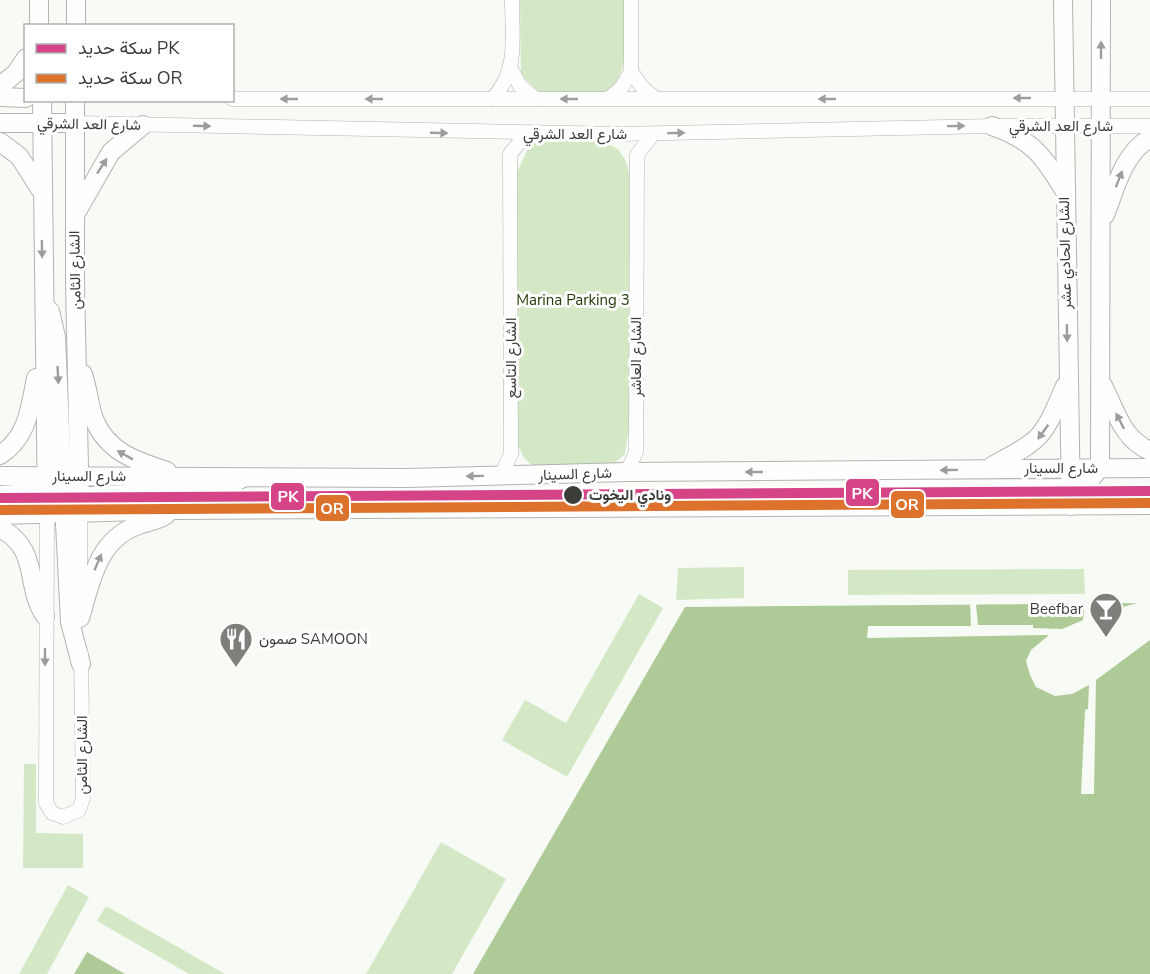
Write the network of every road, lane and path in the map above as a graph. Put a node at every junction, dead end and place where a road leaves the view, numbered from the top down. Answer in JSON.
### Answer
{"nodes":[{"id":1,"x":39,"y":0,"type":"edge"},
{"id":2,"x":76,"y":0,"type":"edge"},
{"id":3,"x":512,"y":0,"type":"edge"},
{"id":4,"x":631,"y":0,"type":"edge"},
{"id":5,"x":1063,"y":0,"type":"edge"},
{"id":6,"x":1101,"y":0,"type":"edge"},
{"id":7,"x":39,"y":24,"type":"edge"},
{"id":8,"x":77,"y":24,"type":"edge"},
{"id":9,"x":24,"y":61,"type":"edge"},
{"id":10,"x":511,"y":69,"type":"junction"},
{"id":11,"x":631,"y":71,"type":"junction"},
{"id":12,"x":0,"y":86,"type":"edge"},
{"id":13,"x":0,"y":97,"type":"edge"},
{"id":14,"x":24,"y":98,"type":"edge"},
{"id":15,"x":1063,"y":98,"type":"junction"},
{"id":16,"x":234,"y":99,"type":"edge"},
{"id":17,"x":492,"y":99,"type":"junction"},
{"id":18,"x":536,"y":99,"type":"junction"},
{"id":19,"x":608,"y":99,"type":"junction"},
{"id":20,"x":656,"y":99,"type":"junction"},
{"id":21,"x":1102,"y":99,"type":"junction"},
{"id":22,"x":1150,"y":99,"type":"edge"},
{"id":23,"x":42,"y":102,"type":"edge"},
{"id":24,"x":75,"y":102,"type":"edge"},
{"id":25,"x":42,"y":122,"type":"junction"},
{"id":26,"x":0,"y":123,"type":"edge"},
{"id":27,"x":75,"y":123,"type":"junction"},
{"id":28,"x":143,"y":125,"type":"junction"},
{"id":29,"x":1063,"y":125,"type":"junction"},
{"id":30,"x":1101,"y":125,"type":"junction"},
{"id":31,"x":992,"y":126,"type":"junction"},
{"id":32,"x":1150,"y":126,"type":"edge"},
{"id":33,"x":491,"y":134,"type":"junction"},
{"id":34,"x":526,"y":134,"type":"junction"},
{"id":35,"x":618,"y":134,"type":"junction"},
{"id":36,"x":653,"y":134,"type":"junction"},
{"id":37,"x":1150,"y":138,"type":"edge"},
{"id":38,"x":0,"y":142,"type":"edge"},
{"id":39,"x":510,"y":154,"type":"junction"},
{"id":40,"x":637,"y":155,"type":"junction"},
{"id":41,"x":41,"y":190,"type":"junction"},
{"id":42,"x":1064,"y":190,"type":"junction"},
{"id":43,"x":74,"y":217,"type":"junction"},
{"id":44,"x":1101,"y":228,"type":"junction"},
{"id":45,"x":42,"y":277,"type":"junction"},
{"id":46,"x":44,"y":356,"type":"junction"},
{"id":47,"x":76,"y":361,"type":"junction"},
{"id":48,"x":1068,"y":379,"type":"junction"},
{"id":49,"x":1100,"y":382,"type":"junction"},
{"id":50,"x":1150,"y":451,"type":"edge"},
{"id":51,"x":636,"y":452,"type":"junction"},
{"id":52,"x":511,"y":454,"type":"junction"},
{"id":53,"x":0,"y":455,"type":"edge"},
{"id":54,"x":1070,"y":468,"type":"junction"},
{"id":55,"x":1100,"y":468,"type":"junction"},
{"id":56,"x":1150,"y":468,"type":"edge"},
{"id":57,"x":987,"y":469,"type":"junction"},
{"id":58,"x":627,"y":472,"type":"junction"},
{"id":59,"x":653,"y":472,"type":"junction"},
{"id":60,"x":249,"y":475,"type":"junction"},
{"id":61,"x":0,"y":476,"type":"edge"},
{"id":62,"x":180,"y":476,"type":"junction"},
{"id":63,"x":501,"y":476,"type":"junction"},
{"id":64,"x":529,"y":476,"type":"junction"},
{"id":65,"x":63,"y":494,"type":"junction"},
{"id":66,"x":0,"y":495,"type":"edge"},
{"id":67,"x":1071,"y":497,"type":"junction"},
{"id":68,"x":1150,"y":506,"type":"edge"},
{"id":69,"x":176,"y":510,"type":"junction"},
{"id":70,"x":0,"y":515,"type":"edge"},
{"id":71,"x":0,"y":528,"type":"edge"},
{"id":72,"x":45,"y":616,"type":"junction"},
{"id":73,"x":80,"y":618,"type":"junction"},
{"id":74,"x":81,"y":664,"type":"junction"}],
"edges":[{"from":1,"to":7,"type":"street"},
{"from":2,"to":8,"type":"street"},
{"from":3,"to":10,"type":"street"},
{"from":4,"to":11,"type":"street"},
{"from":5,"to":15,"type":"street","name":"الشارع الحادي عشر"},
{"from":21,"to":6,"type":"street","one_way":true},
{"from":9,"to":12,"type":"street"},
{"from":10,"to":17,"type":"street"},
{"from":10,"to":18,"type":"street"},
{"from":11,"to":19,"type":"street"},
{"from":11,"to":20,"type":"street"},
{"from":13,"to":14,"type":"street","name":"شارع العد الشرقي"},
{"from":15,"to":20,"type":"street","name":"شارع العد الشرقي","one_way":true},
{"from":15,"to":21,"type":"street","name":"شارع العد الشرقي"},
{"from":15,"to":29,"type":"street","name":"الشارع الحادي عشر"},
{"from":17,"to":16,"type":"street","name":"شارع العد الشرقي","one_way":true},
{"from":17,"to":18,"type":"street","name":"شارع العد الشرقي"},
{"from":19,"to":18,"type":"street","name":"شارع العد الشرقي","one_way":true},
{"from":19,"to":20,"type":"street","name":"شارع العد الشرقي"},
{"from":21,"to":22,"type":"street","name":"شارع العد الشرقي"},
{"from":21,"to":30,"type":"street"},
{"from":23,"to":25,"type":"street","name":"الشارع الثامن"},
{"from":24,"to":27,"type":"street","name":"الشارع الثامن"},
{"from":25,"to":26,"type":"street","name":"شارع العد الشرقي"},
{"from":25,"to":27,"type":"street","name":"شارع العد الشرقي"},
{"from":25,"to":41,"type":"street","name":"الشارع الثامن"},
{"from":27,"to":28,"type":"street","name":"شارع العد الشرقي"},
{"from":27,"to":43,"type":"street","name":"الشارع الثامن"},
{"from":28,"to":33,"type":"street","name":"شارع العد الشرقي","one_way":true},
{"from":43,"to":28,"type":"street","one_way":true},
{"from":29,"to":30,"type":"street","name":"شارع العد الشرقي"},
{"from":29,"to":31,"type":"street","name":"شارع العد الشرقي"},
{"from":29,"to":42,"type":"street","name":"الشارع الحادي عشر"},
{"from":30,"to":32,"type":"street","name":"شارع العد الشرقي"},
{"from":30,"to":44,"type":"street"},
{"from":36,"to":31,"type":"street","name":"شارع العد الشرقي","one_way":true},
{"from":31,"to":42,"type":"street"},
{"from":33,"to":34,"type":"street","name":"شارع العد الشرقي"},
{"from":33,"to":39,"type":"street"},
{"from":34,"to":35,"type":"street","name":"شارع العد الشرقي"},
{"from":34,"to":39,"type":"street"},
{"from":35,"to":36,"type":"street","name":"شارع العد الشرقي"},
{"from":35,"to":40,"type":"street"},
{"from":36,"to":40,"type":"street"},
{"from":44,"to":37,"type":"street","one_way":true},
{"from":38,"to":41,"type":"street"},
{"from":39,"to":52,"type":"street","name":"الشارع التاسع"},
{"from":40,"to":51,"type":"street","name":"الشارع العاشر"},
{"from":41,"to":45,"type":"street","name":"الشارع الثامن","one_way":true},
{"from":42,"to":48,"type":"street","name":"الشارع الحادي عشر","one_way":true},
{"from":43,"to":47,"type":"street","name":"الشارع الثامن"},
{"from":44,"to":49,"type":"street"},
{"from":45,"to":46,"type":"street","name":"الشارع الثامن"},
{"from":45,"to":65,"type":"street","one_way":true},
{"from":46,"to":53,"type":"street"},
{"from":46,"to":65,"type":"street","name":"الشارع الثامن"},
{"from":62,"to":47,"type":"street","one_way":true},
{"from":47,"to":65,"type":"street","name":"الشارع الثامن"},
{"from":48,"to":54,"type":"street","name":"الشارع الحادي عشر"},
{"from":48,"to":57,"type":"street","one_way":true},
{"from":50,"to":49,"type":"street","one_way":true},
{"from":49,"to":55,"type":"street"},
{"from":51,"to":58,"type":"street","name":"الشارع العاشر"},
{"from":51,"to":59,"type":"street"},
{"from":52,"to":63,"type":"street","name":"الشارع التاسع"},
{"from":52,"to":64,"type":"street"},
{"from":54,"to":55,"type":"street","name":"شارع السينار"},
{"from":54,"to":57,"type":"street","name":"شارع السينار"},
{"from":54,"to":67,"type":"street","name":"الشارع الحادي عشر"},
{"from":55,"to":56,"type":"street","name":"شارع السينار"},
{"from":55,"to":67,"type":"street"},
{"from":57,"to":59,"type":"street","name":"شارع السينار","one_way":true},
{"from":58,"to":59,"type":"street","name":"شارع السينار"},
{"from":58,"to":64,"type":"street","name":"شارع السينار"},
{"from":60,"to":62,"type":"street","name":"شارع السينار"},
{"from":63,"to":60,"type":"street","name":"شارع السينار","one_way":true},
{"from":60,"to":65,"type":"street"},
{"from":61,"to":65,"type":"street","name":"شارع السينار"},
{"from":62,"to":65,"type":"street","name":"شارع السينار"},
{"from":63,"to":64,"type":"street","name":"شارع السينار"},
{"from":65,"to":66,"type":"street"},
{"from":65,"to":69,"type":"street","name":"شارع السينار"},
{"from":65,"to":70,"type":"street","name":"شارع السينار"},
{"from":65,"to":72,"type":"street","name":"الشارع الثامن"},
{"from":65,"to":73,"type":"street","name":"الشارع الثامن"},
{"from":65,"to":74,"type":"street"},
{"from":67,"to":68,"type":"street"},
{"from":67,"to":69,"type":"street","name":"شارع السينار"},
{"from":73,"to":69,"type":"street","one_way":true},
{"from":71,"to":72,"type":"street"},
{"from":72,"to":74,"type":"street","name":"الشارع الثامن","one_way":true},
{"from":73,"to":74,"type":"street","name":"الشارع الثامن"}]}
